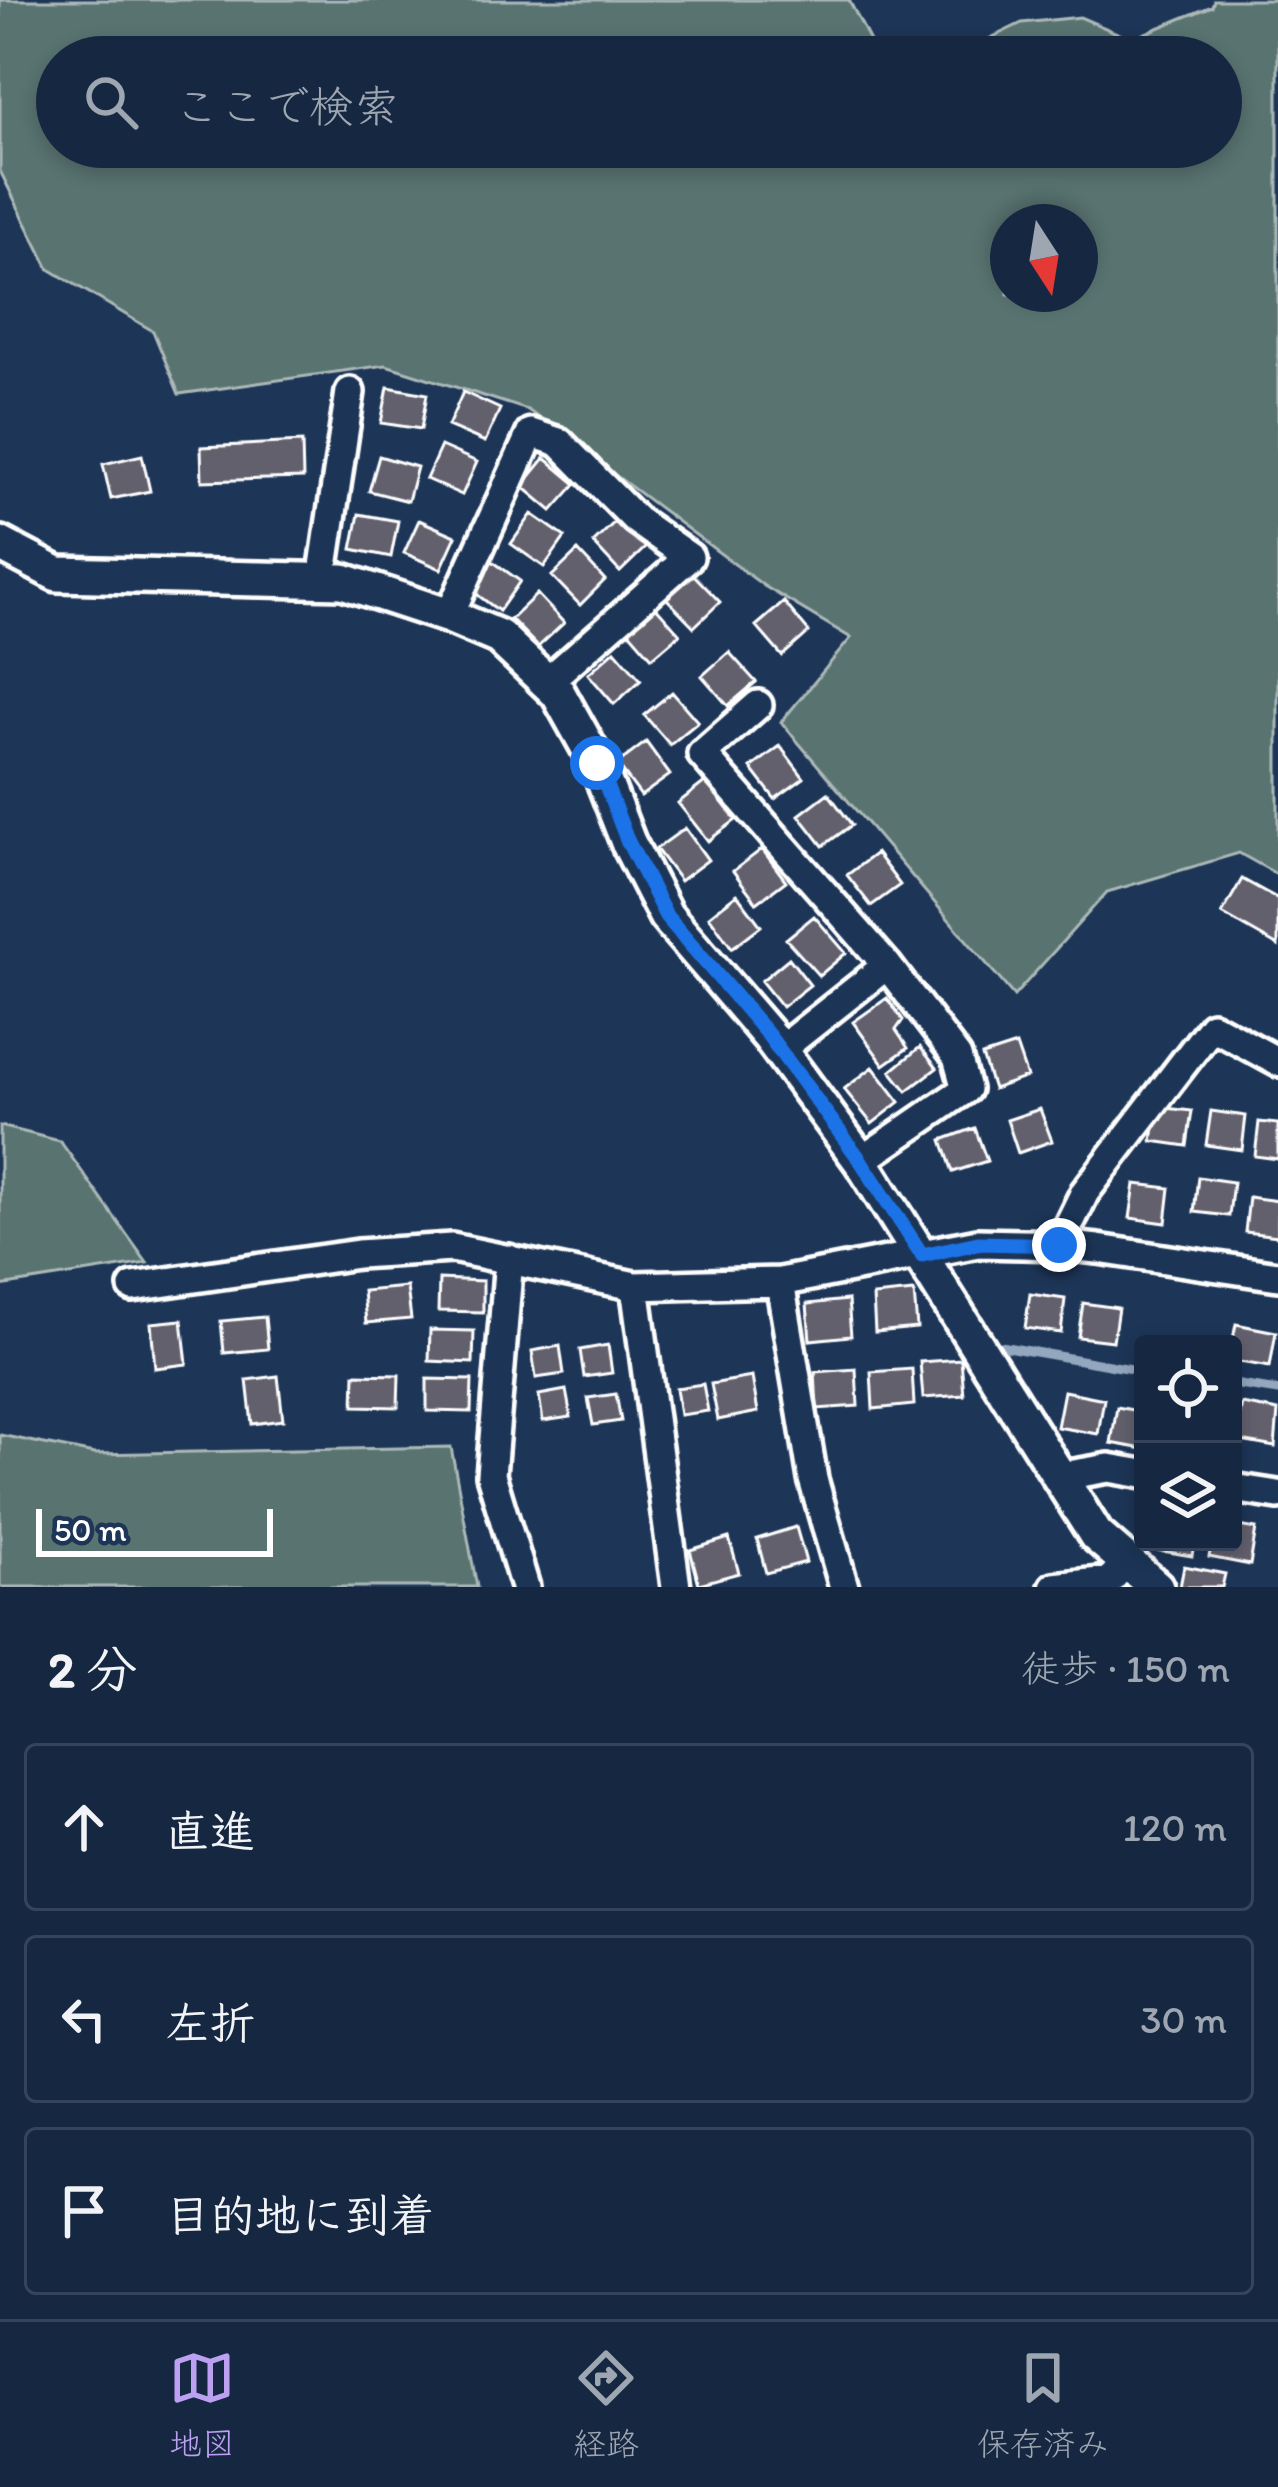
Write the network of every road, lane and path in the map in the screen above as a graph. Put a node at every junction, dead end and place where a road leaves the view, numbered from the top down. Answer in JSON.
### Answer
{"nodes":[{"id":1,"x":350,"y":392,"type":"dead end"},
{"id":2,"x":0,"y":544,"type":"edge"},
{"id":3,"x":322,"y":580,"type":"junction"},
{"id":4,"x":449,"y":616,"type":"junction"},
{"id":5,"x":547,"y":682,"type":"junction"},
{"id":6,"x":758,"y":705,"type":"dead end"},
{"id":7,"x":887,"y":965,"type":"junction"},
{"id":8,"x":780,"y":1050,"type":"junction"},
{"id":9,"x":1278,"y":1061,"type":"edge"},
{"id":10,"x":861,"y":1161,"type":"junction"},
{"id":11,"x":1059,"y":1245,"type":"junction"},
{"id":12,"x":922,"y":1255,"type":"junction"},
{"id":13,"x":509,"y":1258,"type":"junction"},
{"id":14,"x":1278,"y":1276,"type":"edge"},
{"id":15,"x":780,"y":1282,"type":"junction"},
{"id":16,"x":635,"y":1286,"type":"junction"},
{"id":17,"x":133,"y":1287,"type":"dead end"},
{"id":18,"x":1134,"y":1472,"type":"edge"},
{"id":19,"x":1057,"y":1477,"type":"junction"},
{"id":20,"x":1242,"y":1489,"type":"edge"},
{"id":21,"x":1278,"y":1495,"type":"edge"},
{"id":22,"x":1127,"y":1562,"type":"junction"},
{"id":23,"x":525,"y":1587,"type":"edge"},
{"id":24,"x":676,"y":1587,"type":"edge"},
{"id":25,"x":844,"y":1587,"type":"edge"},
{"id":26,"x":1054,"y":1587,"type":"edge"},
{"id":27,"x":1156,"y":1587,"type":"edge"}],
"edges":[{"from":1,"to":3,"type":"street"},
{"from":2,"to":3,"type":"street"},
{"from":3,"to":4,"type":"street"},
{"from":4,"to":5,"type":"street"},
{"from":4,"to":5,"type":"street"},
{"from":5,"to":8,"type":"street"},
{"from":6,"to":7,"type":"street"},
{"from":7,"to":8,"type":"street"},
{"from":7,"to":10,"type":"street"},
{"from":8,"to":10,"type":"street"},
{"from":9,"to":11,"type":"street"},
{"from":10,"to":12,"type":"street"},
{"from":11,"to":12,"type":"street"},
{"from":11,"to":14,"type":"street"},
{"from":12,"to":15,"type":"street"},
{"from":12,"to":19,"type":"street"},
{"from":13,"to":16,"type":"street"},
{"from":13,"to":17,"type":"street"},
{"from":13,"to":23,"type":"street"},
{"from":15,"to":16,"type":"street"},
{"from":15,"to":25,"type":"street"},
{"from":16,"to":24,"type":"street"},
{"from":18,"to":19,"type":"street"},
{"from":19,"to":22,"type":"street"},
{"from":20,"to":21,"type":"street"},
{"from":22,"to":26,"type":"street"},
{"from":22,"to":27,"type":"street"}]}
